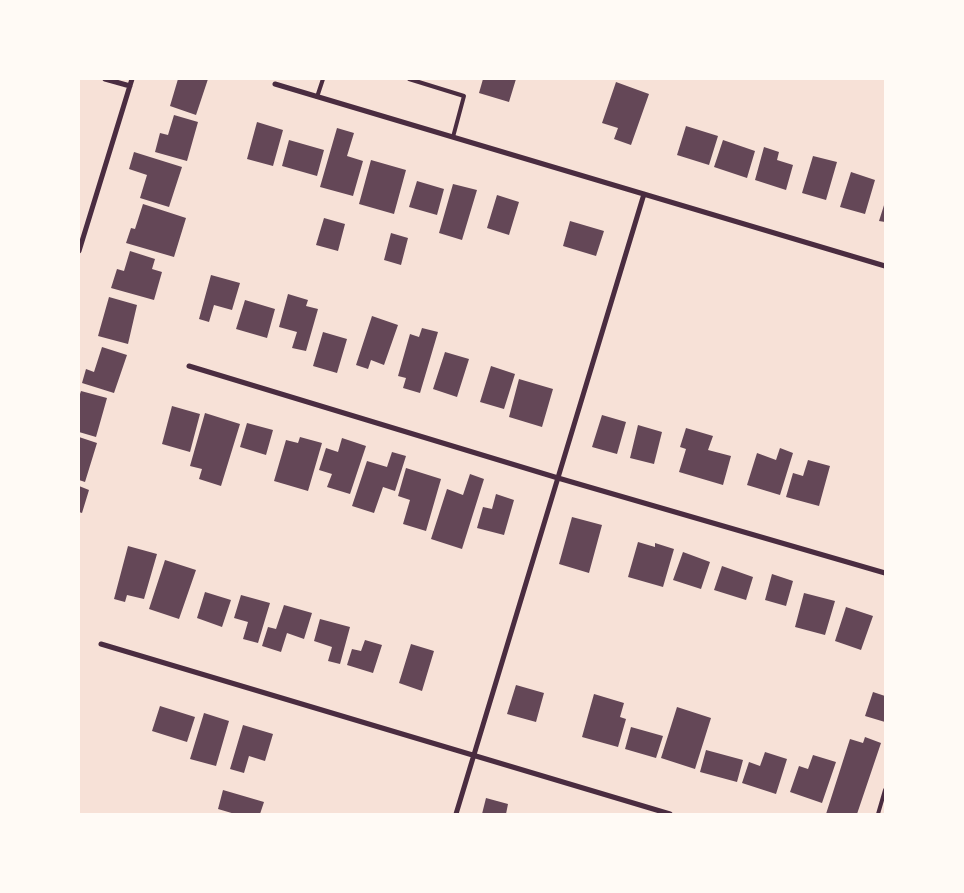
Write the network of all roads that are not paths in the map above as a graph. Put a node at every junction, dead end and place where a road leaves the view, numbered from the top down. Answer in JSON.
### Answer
{"nodes":[{"id":1,"x":105,"y":79,"type":"edge"},
{"id":2,"x":132,"y":79,"type":"edge"},
{"id":3,"x":323,"y":79,"type":"edge"},
{"id":4,"x":409,"y":79,"type":"edge"},
{"id":5,"x":275,"y":84,"type":"dead end"},
{"id":6,"x":130,"y":86,"type":"junction"},
{"id":7,"x":317,"y":97,"type":"junction"},
{"id":8,"x":453,"y":137,"type":"junction"},
{"id":9,"x":644,"y":194,"type":"junction"},
{"id":10,"x":79,"y":252,"type":"edge"},
{"id":11,"x":885,"y":266,"type":"edge"},
{"id":12,"x":189,"y":366,"type":"dead end"},
{"id":13,"x":558,"y":478,"type":"junction"},
{"id":14,"x":885,"y":574,"type":"edge"},
{"id":15,"x":101,"y":644,"type":"dead end"},
{"id":16,"x":474,"y":755,"type":"junction"},
{"id":17,"x":885,"y":790,"type":"edge"},
{"id":18,"x":456,"y":814,"type":"edge"},
{"id":19,"x":670,"y":814,"type":"edge"},
{"id":20,"x":878,"y":814,"type":"edge"}],
"edges":[{"from":1,"to":6,"type":"street"},
{"from":2,"to":6,"type":"street"},
{"from":3,"to":7,"type":"lane"},
{"from":4,"to":8,"type":"lane"},
{"from":5,"to":7,"type":"street"},
{"from":6,"to":10,"type":"street"},
{"from":7,"to":8,"type":"street"},
{"from":8,"to":9,"type":"street"},
{"from":9,"to":11,"type":"street"},
{"from":9,"to":13,"type":"street"},
{"from":12,"to":13,"type":"street"},
{"from":13,"to":14,"type":"street"},
{"from":13,"to":16,"type":"street"},
{"from":15,"to":16,"type":"street"},
{"from":16,"to":18,"type":"street"},
{"from":16,"to":19,"type":"street"},
{"from":17,"to":20,"type":"lane"}]}
